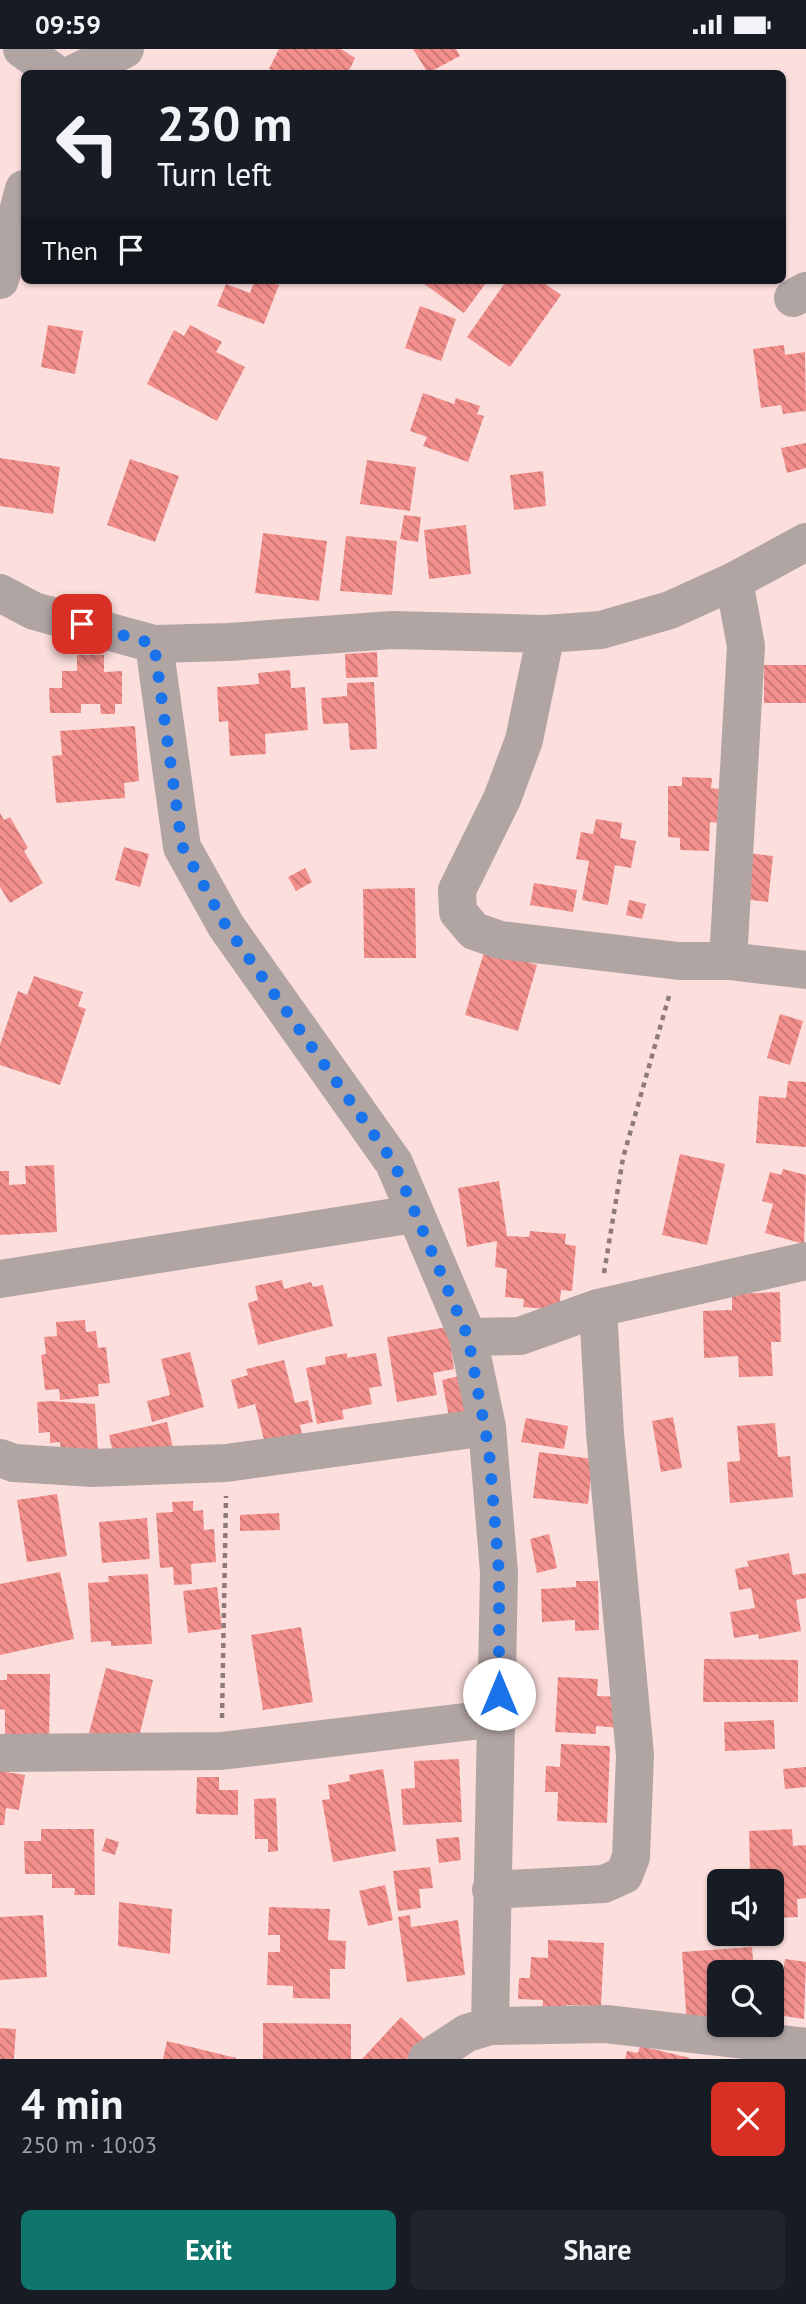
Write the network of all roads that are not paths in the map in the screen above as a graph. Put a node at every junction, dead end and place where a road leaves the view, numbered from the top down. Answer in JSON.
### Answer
{"nodes":[{"id":1,"x":22,"y":49,"type":"edge"},
{"id":2,"x":125,"y":49,"type":"edge"},
{"id":3,"x":51,"y":70,"type":"edge"},
{"id":4,"x":81,"y":70,"type":"edge"},
{"id":5,"x":21,"y":200,"type":"edge"},
{"id":6,"x":0,"y":280,"type":"edge"},
{"id":7,"x":806,"y":541,"type":"edge"},
{"id":8,"x":734,"y":581,"type":"junction"},
{"id":9,"x":0,"y":593,"type":"edge"},
{"id":10,"x":546,"y":634,"type":"junction"},
{"id":11,"x":154,"y":644,"type":"junction"},
{"id":12,"x":728,"y":961,"type":"junction"},
{"id":13,"x":806,"y":970,"type":"edge"},
{"id":14,"x":414,"y":1215,"type":"junction"},
{"id":15,"x":806,"y":1261,"type":"edge"},
{"id":16,"x":0,"y":1279,"type":"edge"},
{"id":17,"x":598,"y":1308,"type":"junction"},
{"id":18,"x":468,"y":1337,"type":"junction"},
{"id":19,"x":487,"y":1427,"type":"junction"},
{"id":20,"x":0,"y":1458,"type":"edge"},
{"id":21,"x":498,"y":1718,"type":"junction"},
{"id":22,"x":0,"y":1753,"type":"edge"},
{"id":23,"x":491,"y":1890,"type":"junction"},
{"id":24,"x":491,"y":2026,"type":"junction"},
{"id":25,"x":806,"y":2047,"type":"edge"},
{"id":26,"x":428,"y":2059,"type":"edge"}],
"edges":[{"from":1,"to":3,"type":"street"},
{"from":2,"to":4,"type":"street"},
{"from":5,"to":6,"type":"street"},
{"from":7,"to":8,"type":"street"},
{"from":8,"to":10,"type":"street"},
{"from":8,"to":12,"type":"street"},
{"from":9,"to":11,"type":"street"},
{"from":10,"to":11,"type":"street"},
{"from":10,"to":12,"type":"street"},
{"from":11,"to":14,"type":"street"},
{"from":12,"to":13,"type":"street"},
{"from":14,"to":16,"type":"street"},
{"from":14,"to":18,"type":"street"},
{"from":15,"to":17,"type":"street"},
{"from":17,"to":18,"type":"street"},
{"from":17,"to":23,"type":"street"},
{"from":18,"to":19,"type":"street"},
{"from":19,"to":20,"type":"street"},
{"from":19,"to":21,"type":"street"},
{"from":21,"to":22,"type":"street"},
{"from":21,"to":23,"type":"street"},
{"from":23,"to":24,"type":"street"},
{"from":24,"to":25,"type":"street"},
{"from":24,"to":26,"type":"street"}]}
